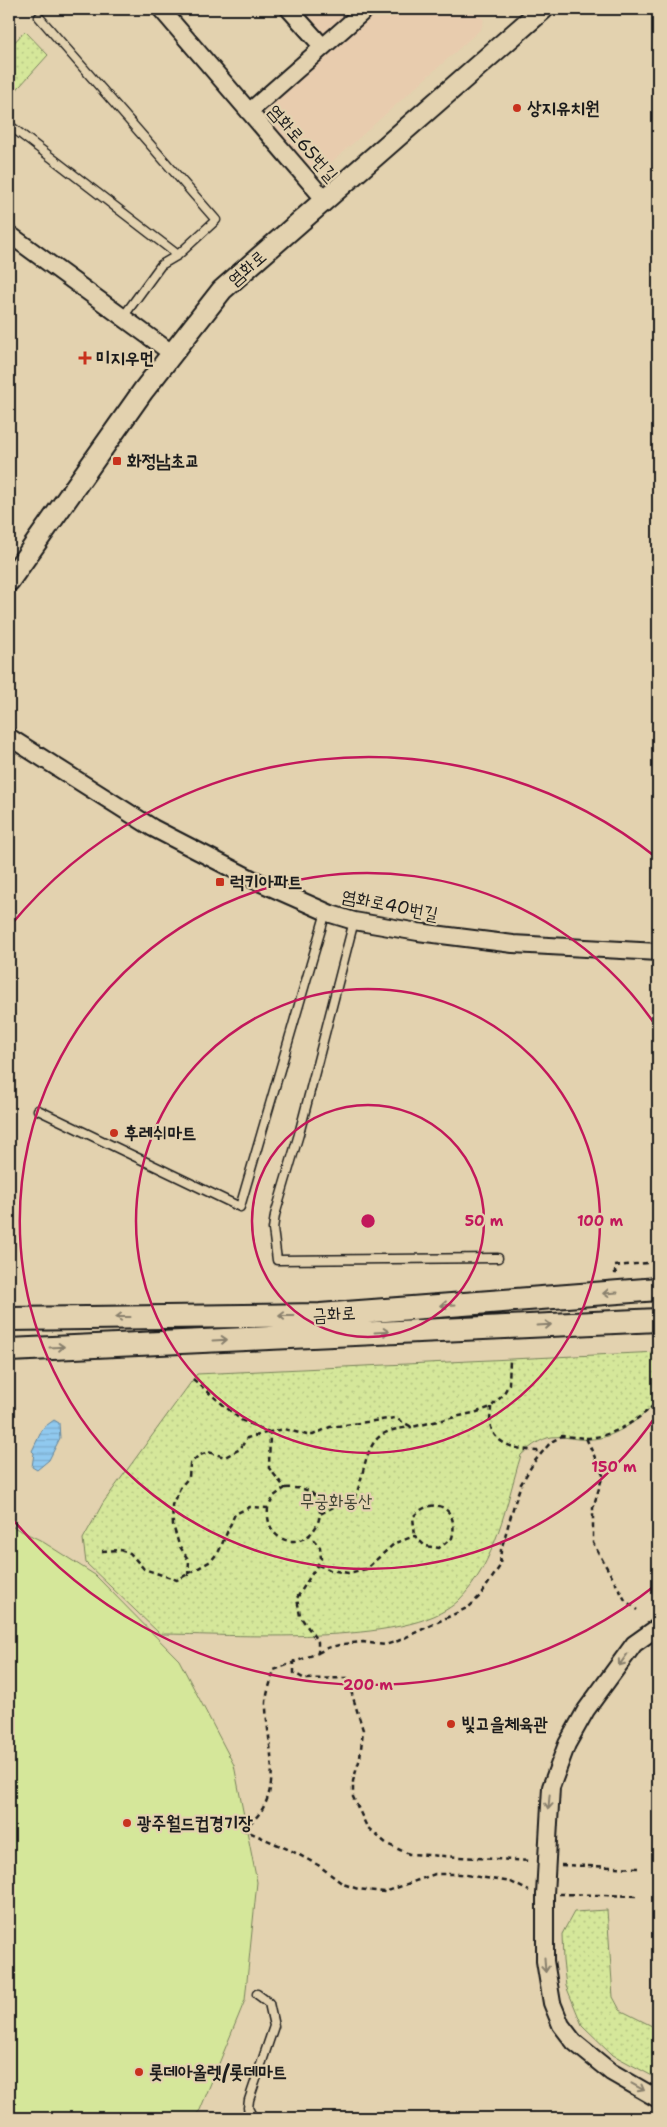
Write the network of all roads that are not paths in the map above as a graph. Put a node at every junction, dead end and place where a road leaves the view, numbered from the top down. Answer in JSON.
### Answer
{"nodes":[{"id":1,"x":162,"y":9,"type":"edge"},
{"id":2,"x":289,"y":9,"type":"edge"},
{"id":3,"x":366,"y":9,"type":"edge"},
{"id":4,"x":543,"y":9,"type":"edge"},
{"id":5,"x":39,"y":17,"type":"dead end"},
{"id":6,"x":322,"y":46,"type":"junction"},
{"id":7,"x":249,"y":112,"type":"junction"},
{"id":8,"x":9,"y":125,"type":"edge"},
{"id":9,"x":326,"y":200,"type":"junction"},
{"id":10,"x":9,"y":234,"type":"edge"},
{"id":11,"x":178,"y":255,"type":"junction"},
{"id":12,"x":123,"y":317,"type":"junction"},
{"id":13,"x":173,"y":354,"type":"junction"},
{"id":14,"x":11,"y":573,"type":"edge"},
{"id":15,"x":9,"y":737,"type":"edge"},
{"id":16,"x":326,"y":912,"type":"junction"},
{"id":17,"x":354,"y":921,"type":"junction"},
{"id":18,"x":658,"y":952,"type":"edge"},
{"id":19,"x":38,"y":1110,"type":"dead end"},
{"id":20,"x":498,"y":1258,"type":"dead end"},
{"id":21,"x":658,"y":1289,"type":"edge"},
{"id":22,"x":9,"y":1319,"type":"edge"},
{"id":23,"x":658,"y":1320,"type":"edge"},
{"id":24,"x":9,"y":1350,"type":"edge"},
{"id":25,"x":658,"y":1627,"type":"edge"},
{"id":26,"x":257,"y":1994,"type":"dead end"},
{"id":27,"x":658,"y":2098,"type":"edge"},
{"id":28,"x":253,"y":2118,"type":"edge"}],
"edges":[{"from":1,"to":7,"type":"street","name":"염화로65번길"},
{"from":2,"to":6,"type":"street"},
{"from":3,"to":6,"type":"street","name":"염화로65번길"},
{"from":4,"to":9,"type":"street","name":"염화로"},
{"from":5,"to":11,"type":"lane"},
{"from":6,"to":7,"type":"street","name":"염화로65번길"},
{"from":7,"to":9,"type":"street","name":"염화로65번길"},
{"from":8,"to":11,"type":"lane"},
{"from":9,"to":13,"type":"street","name":"염화로"},
{"from":10,"to":12,"type":"street"},
{"from":11,"to":12,"type":"lane"},
{"from":12,"to":13,"type":"street"},
{"from":13,"to":14,"type":"street","name":"염화로"},
{"from":15,"to":16,"type":"street","name":"염화로40번길"},
{"from":16,"to":17,"type":"street","name":"염화로40번길"},
{"from":16,"to":19,"type":"lane"},
{"from":17,"to":18,"type":"street","name":"염화로40번길"},
{"from":17,"to":20,"type":"lane"},
{"from":21,"to":22,"type":"main road","name":"금화로","one_way":true},
{"from":24,"to":23,"type":"main road","name":"금화로","one_way":true},
{"from":25,"to":27,"type":"street","one_way":true},
{"from":26,"to":28,"type":"lane"}]}
